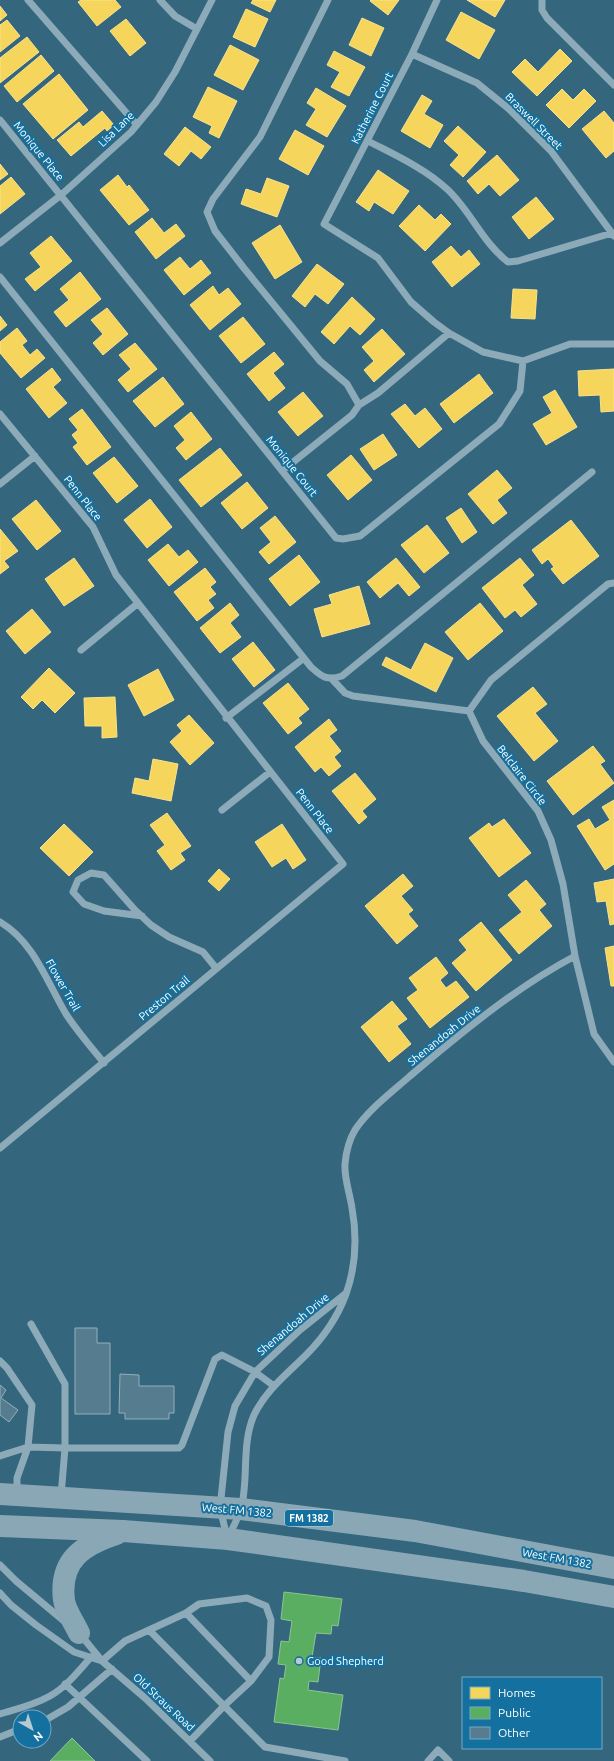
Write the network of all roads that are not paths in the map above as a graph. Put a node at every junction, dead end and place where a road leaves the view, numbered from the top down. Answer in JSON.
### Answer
{"nodes":[{"id":1,"x":28,"y":0,"type":"edge"},
{"id":2,"x":160,"y":0,"type":"edge"},
{"id":3,"x":212,"y":0,"type":"edge"},
{"id":4,"x":328,"y":0,"type":"edge"},
{"id":5,"x":437,"y":0,"type":"edge"},
{"id":6,"x":542,"y":0,"type":"edge"},
{"id":7,"x":198,"y":30,"type":"junction"},
{"id":8,"x":412,"y":54,"type":"junction"},
{"id":9,"x":614,"y":85,"type":"edge"},
{"id":10,"x":0,"y":120,"type":"edge"},
{"id":11,"x":137,"y":125,"type":"junction"},
{"id":12,"x":368,"y":141,"type":"junction"},
{"id":13,"x":61,"y":195,"type":"junction"},
{"id":14,"x":613,"y":234,"type":"edge"},
{"id":15,"x":0,"y":243,"type":"edge"},
{"id":16,"x":0,"y":277,"type":"edge"},
{"id":17,"x":449,"y":333,"type":"junction"},
{"id":18,"x":614,"y":344,"type":"edge"},
{"id":19,"x":523,"y":361,"type":"junction"},
{"id":20,"x":359,"y":405,"type":"junction"},
{"id":21,"x":0,"y":414,"type":"edge"},
{"id":22,"x":35,"y":456,"type":"junction"},
{"id":23,"x":282,"y":471,"type":"junction"},
{"id":24,"x":592,"y":472,"type":"dead end"},
{"id":25,"x":0,"y":484,"type":"edge"},
{"id":26,"x":614,"y":583,"type":"edge"},
{"id":27,"x":137,"y":604,"type":"junction"},
{"id":28,"x":81,"y":650,"type":"dead end"},
{"id":29,"x":304,"y":658,"type":"junction"},
{"id":30,"x":332,"y":679,"type":"junction"},
{"id":31,"x":469,"y":711,"type":"junction"},
{"id":32,"x":226,"y":718,"type":"junction"},
{"id":33,"x":270,"y":772,"type":"junction"},
{"id":34,"x":222,"y":810,"type":"dead end"},
{"id":35,"x":343,"y":864,"type":"joint"},
{"id":36,"x":142,"y":916,"type":"junction"},
{"id":37,"x":0,"y":922,"type":"edge"},
{"id":38,"x":575,"y":956,"type":"junction"},
{"id":39,"x":216,"y":968,"type":"junction"},
{"id":40,"x":614,"y":1062,"type":"edge"},
{"id":41,"x":104,"y":1063,"type":"junction"},
{"id":42,"x":0,"y":1148,"type":"edge"},
{"id":43,"x":346,"y":1293,"type":"junction"},
{"id":44,"x":31,"y":1324,"type":"dead end"},
{"id":45,"x":0,"y":1361,"type":"edge"},
{"id":46,"x":255,"y":1372,"type":"junction"},
{"id":47,"x":274,"y":1386,"type":"junction"},
{"id":48,"x":28,"y":1447,"type":"junction"},
{"id":49,"x":65,"y":1448,"type":"junction"},
{"id":50,"x":0,"y":1456,"type":"edge"},
{"id":51,"x":8,"y":1495,"type":"edge"},
{"id":52,"x":61,"y":1498,"type":"junction"},
{"id":53,"x":230,"y":1508,"type":"junction"},
{"id":54,"x":0,"y":1526,"type":"edge"},
{"id":55,"x":123,"y":1531,"type":"junction"},
{"id":56,"x":228,"y":1539,"type":"junction"},
{"id":57,"x":0,"y":1565,"type":"edge"},
{"id":58,"x":614,"y":1568,"type":"edge"},
{"id":59,"x":0,"y":1593,"type":"edge"},
{"id":60,"x":614,"y":1597,"type":"edge"},
{"id":61,"x":186,"y":1613,"type":"junction"},
{"id":62,"x":150,"y":1631,"type":"junction"},
{"id":63,"x":80,"y":1633,"type":"junction"},
{"id":64,"x":91,"y":1657,"type":"junction"},
{"id":65,"x":102,"y":1661,"type":"junction"},
{"id":66,"x":112,"y":1669,"type":"junction"},
{"id":67,"x":251,"y":1681,"type":"junction"},
{"id":68,"x":65,"y":1684,"type":"junction"},
{"id":69,"x":78,"y":1698,"type":"junction"},
{"id":70,"x":225,"y":1705,"type":"junction"},
{"id":71,"x":0,"y":1714,"type":"edge"},
{"id":72,"x":52,"y":1716,"type":"edge"},
{"id":73,"x":12,"y":1732,"type":"edge"},
{"id":74,"x":0,"y":1736,"type":"edge"},
{"id":75,"x":190,"y":1741,"type":"junction"},
{"id":76,"x":147,"y":1761,"type":"edge"},
{"id":77,"x":210,"y":1761,"type":"edge"},
{"id":78,"x":345,"y":1761,"type":"edge"},
{"id":79,"x":428,"y":1761,"type":"edge"},
{"id":80,"x":449,"y":1761,"type":"edge"}],
"edges":[{"from":1,"to":11,"type":"street"},
{"from":2,"to":7,"type":"street"},
{"from":3,"to":7,"type":"street","name":"Lisa Lane"},
{"from":4,"to":20,"type":"street"},
{"from":5,"to":8,"type":"street","name":"Katherine Court"},
{"from":6,"to":9,"type":"street"},
{"from":7,"to":11,"type":"street","name":"Lisa Lane"},
{"from":8,"to":12,"type":"street","name":"Katherine Court"},
{"from":8,"to":14,"type":"street","name":"Braswell Street"},
{"from":10,"to":13,"type":"street","name":"Monique Place"},
{"from":11,"to":13,"type":"street","name":"Lisa Lane"},
{"from":12,"to":14,"type":"street"},
{"from":12,"to":17,"type":"street","name":"Katherine Court"},
{"from":13,"to":15,"type":"street","name":"Lisa Lane"},
{"from":13,"to":23,"type":"street","name":"Monique Court"},
{"from":16,"to":29,"type":"street"},
{"from":17,"to":19,"type":"street"},
{"from":17,"to":20,"type":"street"},
{"from":18,"to":19,"type":"street"},
{"from":19,"to":23,"type":"street","name":"Monique Court"},
{"from":20,"to":23,"type":"street"},
{"from":21,"to":22,"type":"street","name":"Penn Place"},
{"from":22,"to":25,"type":"street"},
{"from":22,"to":27,"type":"street","name":"Penn Place"},
{"from":24,"to":30,"type":"street"},
{"from":26,"to":31,"type":"street"},
{"from":27,"to":28,"type":"street"},
{"from":27,"to":32,"type":"street","name":"Penn Place"},
{"from":29,"to":30,"type":"street"},
{"from":29,"to":32,"type":"street"},
{"from":30,"to":31,"type":"street"},
{"from":31,"to":38,"type":"street","name":"Belclaire Circle"},
{"from":32,"to":33,"type":"street","name":"Penn Place"},
{"from":33,"to":34,"type":"street"},
{"from":33,"to":35,"type":"street","name":"Penn Place"},
{"from":35,"to":39,"type":"street","name":"Preston Trail"},
{"from":36,"to":36,"type":"street"},
{"from":36,"to":39,"type":"street"},
{"from":37,"to":41,"type":"street","name":"Flower Trail"},
{"from":38,"to":40,"type":"street","name":"Belclaire Circle"},
{"from":38,"to":43,"type":"street","name":"Shenandoah Drive"},
{"from":39,"to":41,"type":"street","name":"Preston Trail"},
{"from":41,"to":42,"type":"street","name":"Preston Trail"},
{"from":43,"to":46,"type":"street","name":"Shenandoah Drive"},
{"from":43,"to":47,"type":"street","name":"Shenandoah Drive"},
{"from":44,"to":49,"type":"street"},
{"from":45,"to":48,"type":"street"},
{"from":46,"to":47,"type":"street"},
{"from":46,"to":49,"type":"street"},
{"from":46,"to":53,"type":"street","name":"Shenandoah Drive"},
{"from":47,"to":53,"type":"street","name":"Shenandoah Drive"},
{"from":48,"to":49,"type":"street"},
{"from":48,"to":50,"type":"street"},
{"from":48,"to":51,"type":"street"},
{"from":49,"to":52,"type":"street"},
{"from":51,"to":52,"type":"main road","name":"West FM 1382","number":"FM 1382"},
{"from":52,"to":53,"type":"main road","name":"West FM 1382","number":"FM 1382"},
{"from":53,"to":56,"type":"street","name":"Shenandoah Drive"},
{"from":53,"to":56,"type":"street","name":"Shenandoah Drive"},
{"from":53,"to":58,"type":"main road","name":"West FM 1382","number":"FM 1382"},
{"from":54,"to":55,"type":"main road"},
{"from":55,"to":56,"type":"main road"},
{"from":55,"to":63,"type":"main road"},
{"from":56,"to":60,"type":"main road"},
{"from":57,"to":63,"type":"street","name":"Old Straus Road"},
{"from":59,"to":64,"type":"street","name":"Old Straus Road"},
{"from":61,"to":62,"type":"street"},
{"from":61,"to":67,"type":"street"},
{"from":61,"to":67,"type":"street"},
{"from":62,"to":65,"type":"street"},
{"from":62,"to":70,"type":"street"},
{"from":63,"to":65,"type":"street","name":"Old Straus Road"},
{"from":64,"to":65,"type":"street","name":"Old Straus Road"},
{"from":64,"to":68,"type":"street"},
{"from":65,"to":66,"type":"street","name":"Old Straus Road"},
{"from":66,"to":69,"type":"street"},
{"from":66,"to":75,"type":"street","name":"Old Straus Road"},
{"from":67,"to":70,"type":"street"},
{"from":68,"to":69,"type":"street"},
{"from":68,"to":71,"type":"street"},
{"from":69,"to":72,"type":"street"},
{"from":69,"to":76,"type":"street"},
{"from":70,"to":75,"type":"street"},
{"from":70,"to":78,"type":"street"},
{"from":73,"to":74,"type":"street"},
{"from":75,"to":77,"type":"street","name":"Old Straus Road"},
{"from":79,"to":80,"type":"street"}]}
